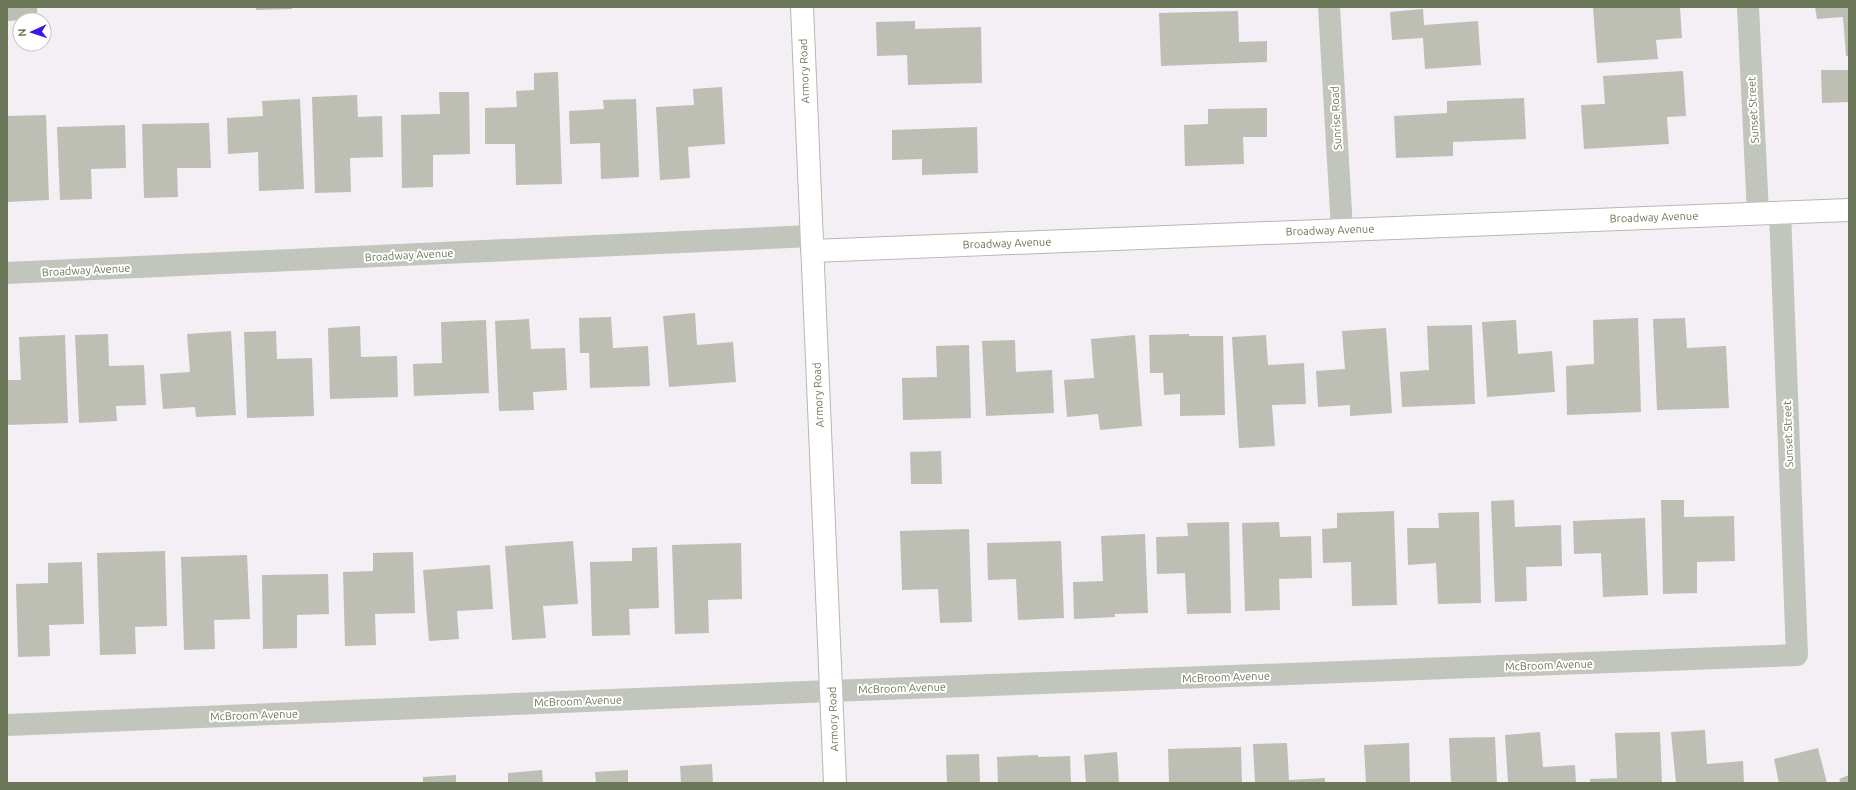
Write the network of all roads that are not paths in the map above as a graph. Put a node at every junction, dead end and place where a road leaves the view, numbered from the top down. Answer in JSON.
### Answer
{"nodes":[{"id":1,"x":802,"y":7,"type":"edge"},
{"id":2,"x":1329,"y":7,"type":"edge"},
{"id":3,"x":1748,"y":7,"type":"edge"},
{"id":4,"x":1849,"y":210,"type":"edge"},
{"id":5,"x":1780,"y":212,"type":"junction"},
{"id":6,"x":1758,"y":213,"type":"junction"},
{"id":7,"x":1342,"y":230,"type":"junction"},
{"id":8,"x":812,"y":244,"type":"junction"},
{"id":9,"x":7,"y":273,"type":"edge"},
{"id":10,"x":1797,"y":655,"type":"joint"},
{"id":11,"x":831,"y":691,"type":"junction"},
{"id":12,"x":7,"y":725,"type":"edge"},
{"id":13,"x":835,"y":783,"type":"edge"}],
"edges":[{"from":1,"to":8,"type":"street","name":"Armory Road"},
{"from":2,"to":7,"type":"street","name":"Sunrise Road"},
{"from":3,"to":6,"type":"street","name":"Sunset Street"},
{"from":4,"to":5,"type":"street","name":"Broadway Avenue"},
{"from":5,"to":6,"type":"street","name":"Broadway Avenue"},
{"from":5,"to":10,"type":"street","name":"Sunset Street"},
{"from":6,"to":7,"type":"street","name":"Broadway Avenue"},
{"from":7,"to":8,"type":"street","name":"Broadway Avenue"},
{"from":8,"to":9,"type":"street","name":"Broadway Avenue"},
{"from":8,"to":11,"type":"street","name":"Armory Road"},
{"from":10,"to":11,"type":"street","name":"McBroom Avenue"},
{"from":11,"to":12,"type":"street","name":"McBroom Avenue"},
{"from":11,"to":13,"type":"street","name":"Armory Road"}]}
